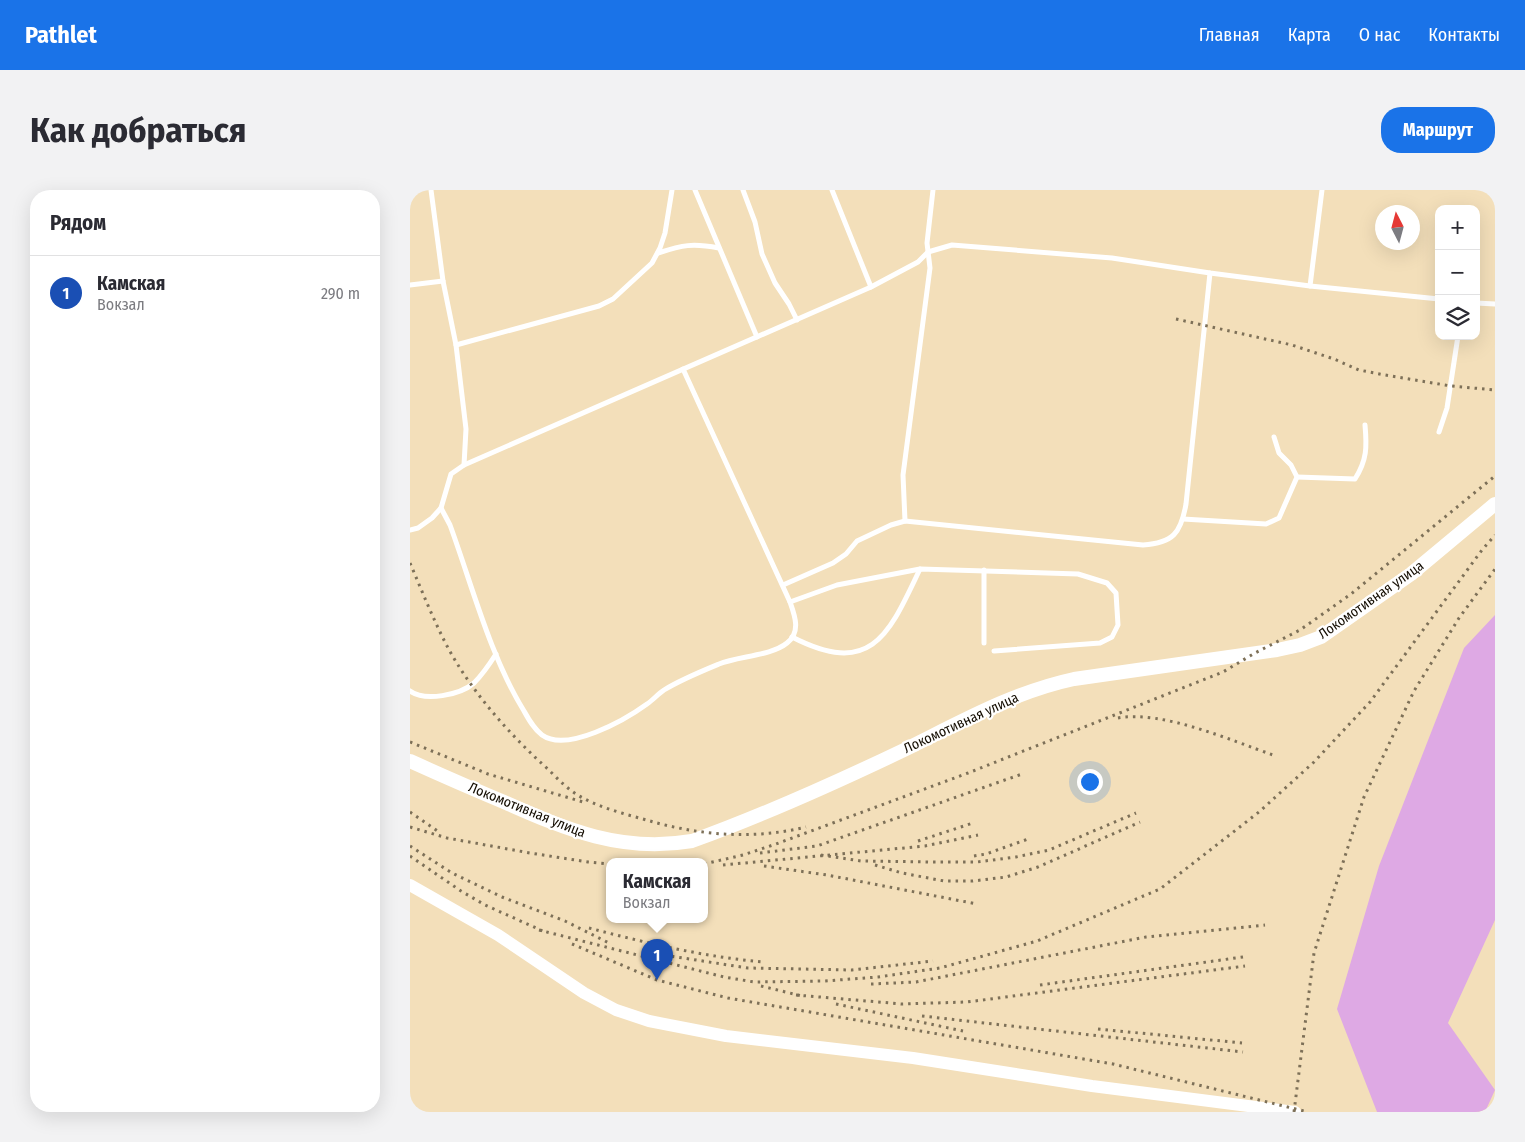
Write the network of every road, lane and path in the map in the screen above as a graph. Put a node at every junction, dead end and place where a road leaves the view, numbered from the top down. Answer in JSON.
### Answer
{"nodes":[{"id":1,"x":430,"y":190,"type":"edge"},
{"id":2,"x":672,"y":190,"type":"edge"},
{"id":3,"x":695,"y":190,"type":"edge"},
{"id":4,"x":743,"y":190,"type":"edge"},
{"id":5,"x":832,"y":190,"type":"edge"},
{"id":6,"x":933,"y":190,"type":"edge"},
{"id":7,"x":1322,"y":190,"type":"edge"},
{"id":8,"x":718,"y":248,"type":"junction"},
{"id":9,"x":928,"y":252,"type":"junction"},
{"id":10,"x":658,"y":253,"type":"junction"},
{"id":11,"x":1210,"y":273,"type":"junction"},
{"id":12,"x":443,"y":280,"type":"junction"},
{"id":13,"x":410,"y":285,"type":"edge"},
{"id":14,"x":1310,"y":286,"type":"junction"},
{"id":15,"x":871,"y":287,"type":"junction"},
{"id":16,"x":1435,"y":299,"type":"edge"},
{"id":17,"x":1480,"y":303,"type":"edge"},
{"id":18,"x":1495,"y":304,"type":"edge"},
{"id":19,"x":797,"y":320,"type":"junction"},
{"id":20,"x":757,"y":337,"type":"junction"},
{"id":21,"x":1457,"y":340,"type":"edge"},
{"id":22,"x":456,"y":345,"type":"junction"},
{"id":23,"x":683,"y":369,"type":"junction"},
{"id":24,"x":1365,"y":425,"type":"dead end"},
{"id":25,"x":1438,"y":432,"type":"dead end"},
{"id":26,"x":1274,"y":437,"type":"dead end"},
{"id":27,"x":464,"y":464,"type":"junction"},
{"id":28,"x":1297,"y":477,"type":"junction"},
{"id":29,"x":1495,"y":504,"type":"edge"},
{"id":30,"x":442,"y":508,"type":"junction"},
{"id":31,"x":1183,"y":519,"type":"junction"},
{"id":32,"x":905,"y":521,"type":"junction"},
{"id":33,"x":410,"y":530,"type":"edge"},
{"id":34,"x":920,"y":569,"type":"junction"},
{"id":35,"x":984,"y":570,"type":"junction"},
{"id":36,"x":783,"y":585,"type":"junction"},
{"id":37,"x":790,"y":602,"type":"junction"},
{"id":38,"x":792,"y":637,"type":"junction"},
{"id":39,"x":984,"y":642,"type":"dead end"},
{"id":40,"x":994,"y":651,"type":"dead end"},
{"id":41,"x":496,"y":654,"type":"junction"},
{"id":42,"x":410,"y":691,"type":"edge"},
{"id":43,"x":410,"y":761,"type":"edge"},
{"id":44,"x":410,"y":886,"type":"edge"},
{"id":45,"x":1295,"y":1112,"type":"edge"}],
"edges":[{"from":1,"to":12,"type":"lane"},
{"from":2,"to":10,"type":"lane"},
{"from":3,"to":8,"type":"lane"},
{"from":4,"to":19,"type":"lane"},
{"from":5,"to":15,"type":"lane"},
{"from":6,"to":9,"type":"lane"},
{"from":7,"to":14,"type":"lane"},
{"from":8,"to":10,"type":"lane"},
{"from":8,"to":20,"type":"lane"},
{"from":9,"to":11,"type":"lane"},
{"from":9,"to":15,"type":"lane"},
{"from":9,"to":32,"type":"lane"},
{"from":10,"to":22,"type":"lane"},
{"from":11,"to":14,"type":"lane"},
{"from":11,"to":31,"type":"lane"},
{"from":12,"to":13,"type":"lane"},
{"from":12,"to":22,"type":"lane"},
{"from":14,"to":16,"type":"lane"},
{"from":15,"to":19,"type":"lane"},
{"from":17,"to":18,"type":"lane"},
{"from":19,"to":20,"type":"lane"},
{"from":20,"to":23,"type":"lane"},
{"from":21,"to":25,"type":"lane"},
{"from":22,"to":27,"type":"lane"},
{"from":23,"to":27,"type":"lane"},
{"from":23,"to":36,"type":"lane"},
{"from":24,"to":28,"type":"lane"},
{"from":26,"to":28,"type":"lane"},
{"from":27,"to":30,"type":"lane"},
{"from":28,"to":31,"type":"lane"},
{"from":29,"to":43,"type":"main road","name":"Локомотивная улица"},
{"from":30,"to":33,"type":"lane"},
{"from":30,"to":41,"type":"lane"},
{"from":31,"to":32,"type":"lane"},
{"from":32,"to":36,"type":"lane"},
{"from":34,"to":35,"type":"lane"},
{"from":34,"to":37,"type":"lane"},
{"from":34,"to":38,"type":"lane"},
{"from":35,"to":39,"type":"lane"},
{"from":35,"to":40,"type":"lane"},
{"from":36,"to":37,"type":"lane"},
{"from":37,"to":38,"type":"lane"},
{"from":38,"to":41,"type":"lane"},
{"from":41,"to":42,"type":"lane"},
{"from":44,"to":45,"type":"street"}]}
